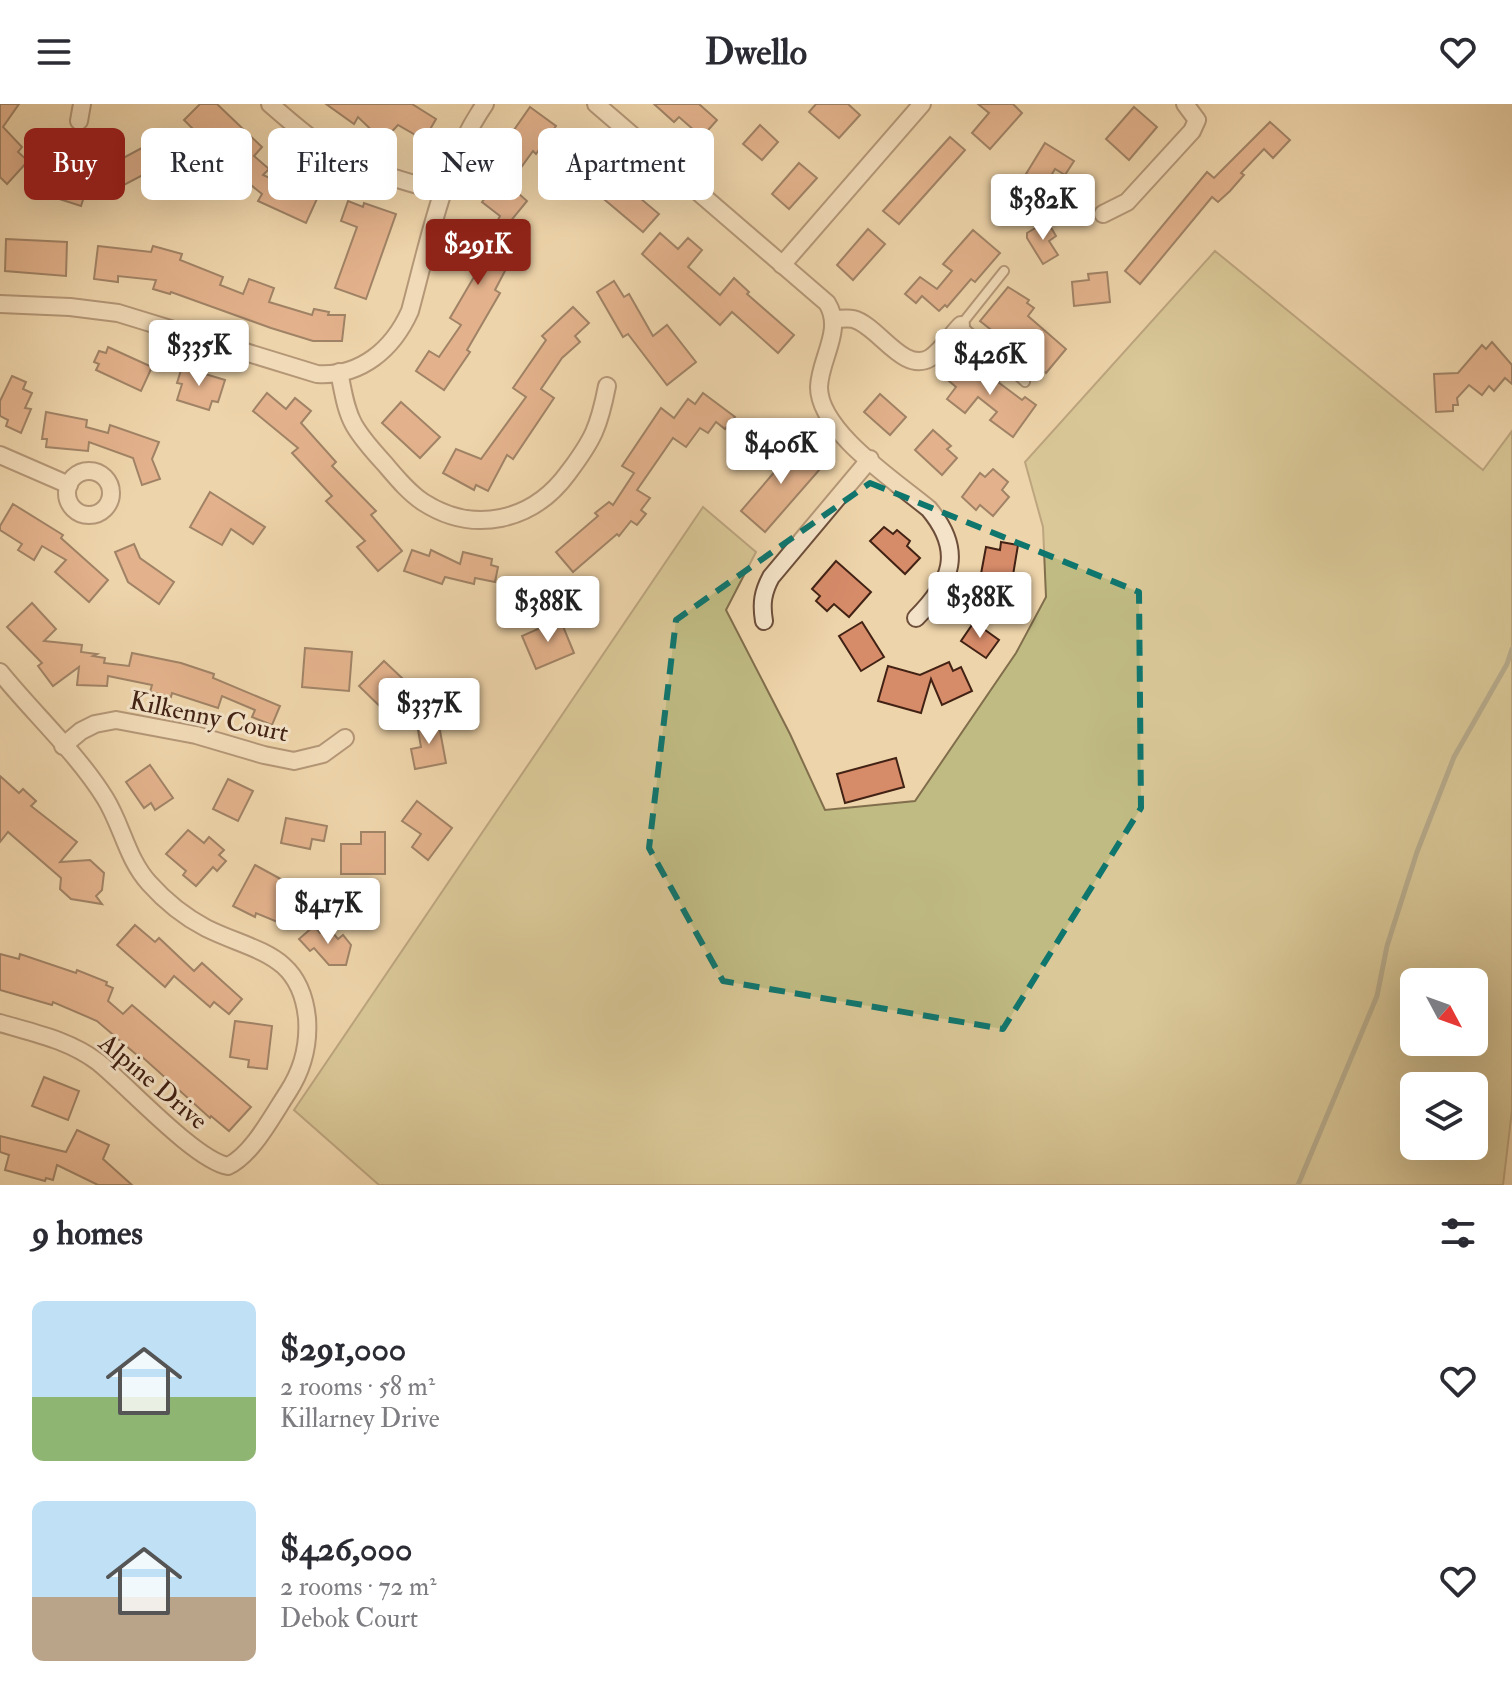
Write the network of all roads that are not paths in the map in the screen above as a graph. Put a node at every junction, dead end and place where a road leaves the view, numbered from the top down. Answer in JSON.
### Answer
{"nodes":[{"id":1,"x":270,"y":104,"type":"edge"},
{"id":2,"x":485,"y":104,"type":"edge"},
{"id":3,"x":596,"y":104,"type":"edge"},
{"id":4,"x":1185,"y":104,"type":"edge"},
{"id":5,"x":919,"y":105,"type":"edge"},
{"id":6,"x":471,"y":128,"type":"edge"},
{"id":7,"x":413,"y":184,"type":"edge"},
{"id":8,"x":440,"y":200,"type":"edge"},
{"id":9,"x":1103,"y":214,"type":"dead end"},
{"id":10,"x":782,"y":265,"type":"junction"},
{"id":11,"x":1004,"y":271,"type":"dead end"},
{"id":12,"x":0,"y":304,"type":"edge"},
{"id":13,"x":834,"y":319,"type":"junction"},
{"id":14,"x":961,"y":325,"type":"junction"},
{"id":15,"x":339,"y":372,"type":"junction"},
{"id":16,"x":1025,"y":382,"type":"dead end"},
{"id":17,"x":607,"y":386,"type":"dead end"},
{"id":18,"x":0,"y":455,"type":"edge"},
{"id":19,"x":870,"y":459,"type":"junction"},
{"id":20,"x":69,"y":485,"type":"dead end"},
{"id":21,"x":916,"y":618,"type":"dead end"},
{"id":22,"x":764,"y":621,"type":"dead end"},
{"id":23,"x":0,"y":672,"type":"edge"},
{"id":24,"x":345,"y":738,"type":"dead end"},
{"id":25,"x":63,"y":746,"type":"junction"},
{"id":26,"x":0,"y":1023,"type":"edge"}],
"edges":[{"from":1,"to":7,"type":"street"},
{"from":2,"to":6,"type":"street"},
{"from":3,"to":10,"type":"street"},
{"from":4,"to":9,"type":"street"},
{"from":5,"to":10,"type":"street"},
{"from":8,"to":15,"type":"street"},
{"from":10,"to":13,"type":"street"},
{"from":11,"to":14,"type":"lane"},
{"from":12,"to":15,"type":"street"},
{"from":13,"to":14,"type":"street"},
{"from":13,"to":19,"type":"street"},
{"from":14,"to":16,"type":"lane"},
{"from":15,"to":17,"type":"street"},
{"from":18,"to":20,"type":"street"},
{"from":19,"to":21,"type":"street"},
{"from":19,"to":22,"type":"street"},
{"from":23,"to":25,"type":"street"},
{"from":24,"to":25,"type":"street","name":"Kilkenny Court"},
{"from":25,"to":26,"type":"street","name":"Alpine Drive"}]}
